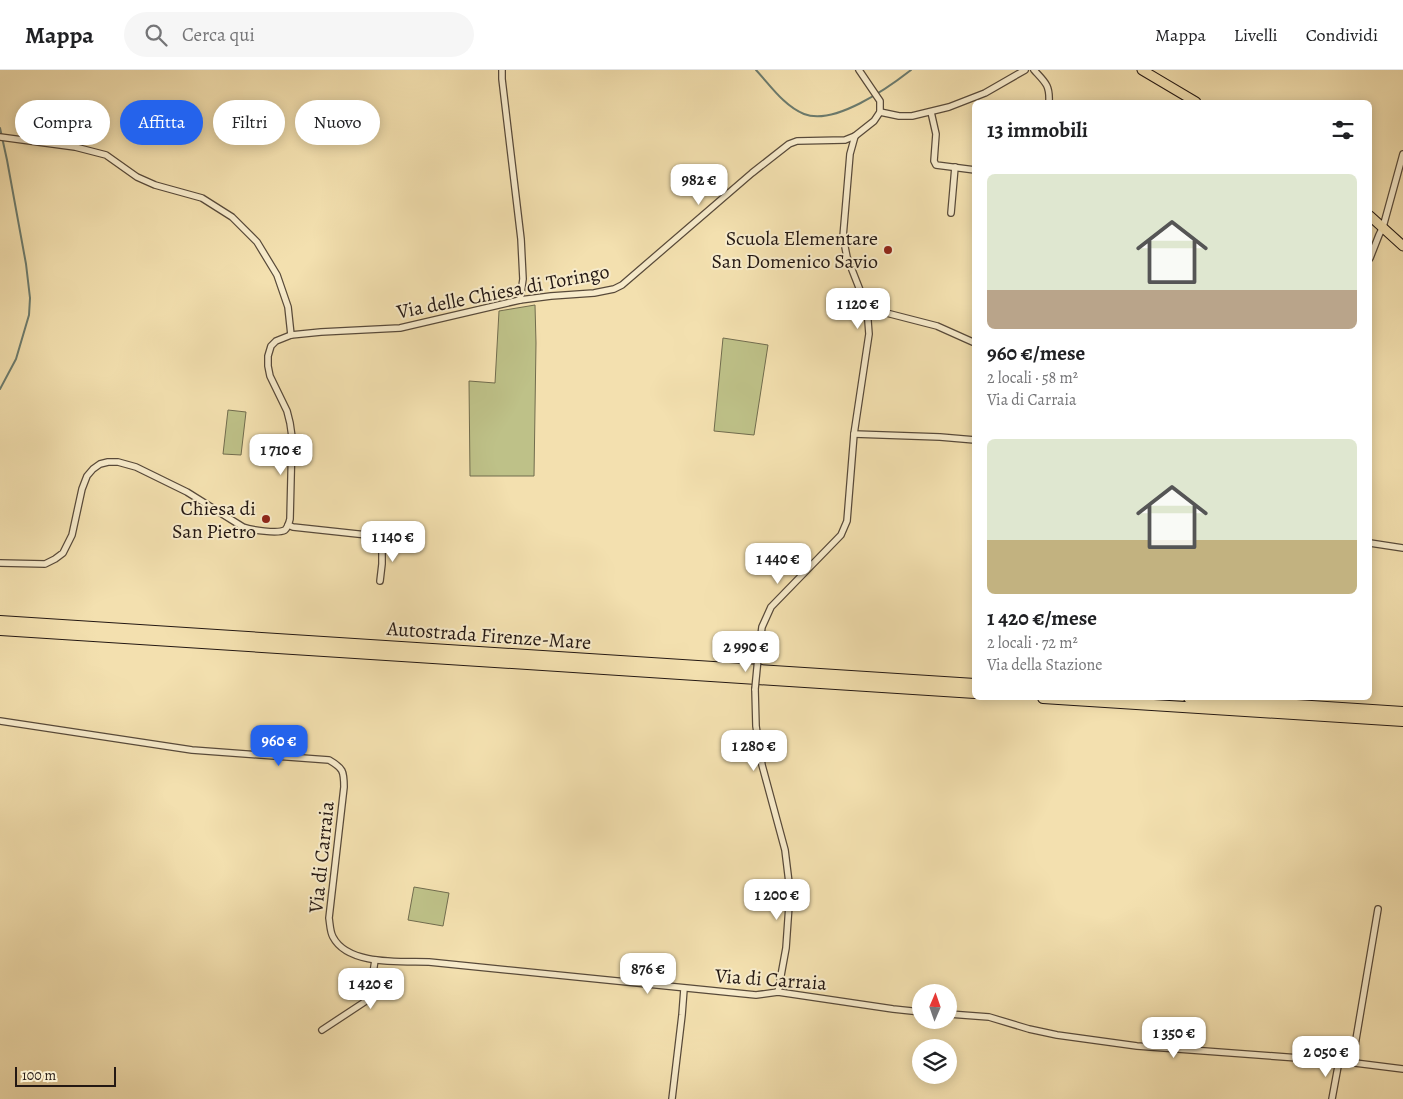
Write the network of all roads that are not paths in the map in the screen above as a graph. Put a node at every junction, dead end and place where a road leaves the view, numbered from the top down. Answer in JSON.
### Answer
{"nodes":[{"id":1,"x":502,"y":70,"type":"edge"},
{"id":2,"x":859,"y":70,"type":"edge"},
{"id":3,"x":1025,"y":70,"type":"edge"},
{"id":4,"x":1034,"y":70,"type":"edge"},
{"id":5,"x":1142,"y":70,"type":"edge"},
{"id":6,"x":1049,"y":100,"type":"edge"},
{"id":7,"x":1193,"y":100,"type":"edge"},
{"id":8,"x":880,"y":112,"type":"junction"},
{"id":9,"x":930,"y":112,"type":"junction"},
{"id":10,"x":855,"y":136,"type":"junction"},
{"id":11,"x":0,"y":137,"type":"edge"},
{"id":12,"x":1403,"y":154,"type":"edge"},
{"id":13,"x":955,"y":167,"type":"junction"},
{"id":14,"x":972,"y":170,"type":"edge"},
{"id":15,"x":951,"y":213,"type":"dead end"},
{"id":16,"x":1372,"y":218,"type":"edge"},
{"id":17,"x":1384,"y":227,"type":"junction"},
{"id":18,"x":1403,"y":246,"type":"edge"},
{"id":19,"x":1372,"y":253,"type":"edge"},
{"id":20,"x":520,"y":300,"type":"junction"},
{"id":21,"x":867,"y":308,"type":"junction"},
{"id":22,"x":291,"y":335,"type":"junction"},
{"id":23,"x":972,"y":342,"type":"edge"},
{"id":24,"x":854,"y":434,"type":"junction"},
{"id":25,"x":972,"y":440,"type":"edge"},
{"id":26,"x":288,"y":525,"type":"junction"},
{"id":27,"x":1372,"y":543,"type":"edge"},
{"id":28,"x":1403,"y":548,"type":"edge"},
{"id":29,"x":0,"y":563,"type":"edge"},
{"id":30,"x":380,"y":581,"type":"dead end"},
{"id":31,"x":0,"y":621,"type":"edge"},
{"id":32,"x":0,"y":630,"type":"edge"},
{"id":33,"x":972,"y":684,"type":"edge"},
{"id":34,"x":972,"y":693,"type":"edge"},
{"id":35,"x":1073,"y":700,"type":"edge"},
{"id":36,"x":1220,"y":700,"type":"edge"},
{"id":37,"x":1403,"y":712,"type":"edge"},
{"id":38,"x":0,"y":721,"type":"edge"},
{"id":39,"x":1403,"y":721,"type":"edge"},
{"id":40,"x":1378,"y":909,"type":"dead end"},
{"id":41,"x":375,"y":960,"type":"junction"},
{"id":42,"x":684,"y":989,"type":"junction"},
{"id":43,"x":778,"y":992,"type":"junction"},
{"id":44,"x":912,"y":1011,"type":"edge"},
{"id":45,"x":958,"y":1015,"type":"edge"},
{"id":46,"x":322,"y":1030,"type":"dead end"},
{"id":47,"x":1339,"y":1061,"type":"junction"},
{"id":48,"x":1352,"y":1063,"type":"junction"},
{"id":49,"x":1403,"y":1069,"type":"edge"},
{"id":50,"x":672,"y":1099,"type":"edge"},
{"id":51,"x":1332,"y":1099,"type":"edge"}],
"edges":[{"from":1,"to":20,"type":"street"},
{"from":2,"to":8,"type":"street"},
{"from":3,"to":9,"type":"street"},
{"from":4,"to":6,"type":"street"},
{"from":5,"to":7,"type":"main road"},
{"from":8,"to":9,"type":"street"},
{"from":8,"to":10,"type":"street","name":"Via delle Chiesa di Toringo"},
{"from":9,"to":13,"type":"street"},
{"from":10,"to":20,"type":"street","name":"Via delle Chiesa di Toringo"},
{"from":10,"to":21,"type":"street"},
{"from":11,"to":22,"type":"street"},
{"from":12,"to":17,"type":"street"},
{"from":13,"to":14,"type":"street"},
{"from":13,"to":15,"type":"street"},
{"from":16,"to":17,"type":"main road"},
{"from":17,"to":18,"type":"main road"},
{"from":17,"to":19,"type":"street"},
{"from":20,"to":22,"type":"street","name":"Via delle Chiesa di Toringo"},
{"from":21,"to":23,"type":"street"},
{"from":21,"to":24,"type":"street"},
{"from":22,"to":26,"type":"street","name":"Via delle Chiesa di Toringo"},
{"from":24,"to":25,"type":"street"},
{"from":24,"to":43,"type":"street","bridge":true},
{"from":26,"to":29,"type":"street"},
{"from":26,"to":30,"type":"street"},
{"from":27,"to":28,"type":"street"},
{"from":31,"to":33,"type":"highway","name":"Autostrada Firenze-Mare"},
{"from":32,"to":34,"type":"highway","name":"Autostrada Firenze-Mare"},
{"from":35,"to":39,"type":"highway"},
{"from":36,"to":37,"type":"highway"},
{"from":38,"to":41,"type":"street","name":"Via di Carraia"},
{"from":40,"to":48,"type":"street"},
{"from":41,"to":42,"type":"street","name":"Via di Carraia"},
{"from":41,"to":46,"type":"street"},
{"from":42,"to":43,"type":"street","name":"Via di Carraia"},
{"from":42,"to":50,"type":"street"},
{"from":43,"to":44,"type":"street","name":"Via di Carraia"},
{"from":45,"to":47,"type":"street"},
{"from":47,"to":48,"type":"street"},
{"from":47,"to":51,"type":"street"},
{"from":48,"to":49,"type":"street"}]}
